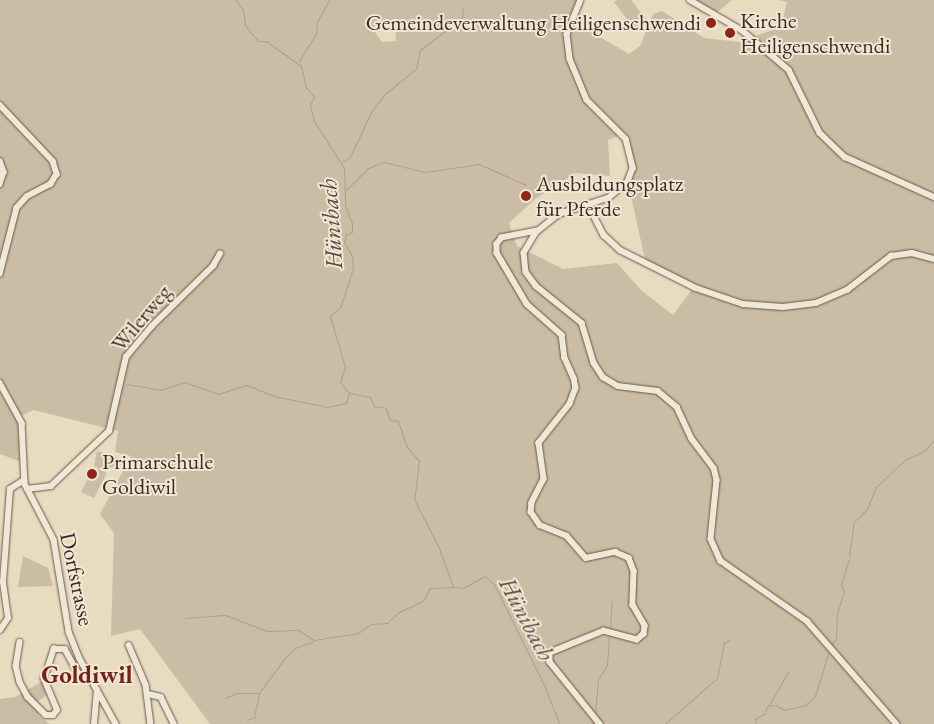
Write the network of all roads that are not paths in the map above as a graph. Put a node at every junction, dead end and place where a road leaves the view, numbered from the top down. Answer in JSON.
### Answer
{"nodes":[{"id":1,"x":581,"y":0,"type":"edge"},
{"id":2,"x":690,"y":0,"type":"edge"},
{"id":3,"x":0,"y":105,"type":"edge"},
{"id":4,"x":0,"y":161,"type":"edge"},
{"id":5,"x":0,"y":184,"type":"edge"},
{"id":6,"x":934,"y":197,"type":"edge"},
{"id":7,"x":589,"y":206,"type":"junction"},
{"id":8,"x":539,"y":230,"type":"junction"},
{"id":9,"x":220,"y":254,"type":"dead end"},
{"id":10,"x":934,"y":259,"type":"edge"},
{"id":11,"x":0,"y":274,"type":"edge"},
{"id":12,"x":0,"y":383,"type":"edge"},
{"id":13,"x":24,"y":480,"type":"junction"},
{"id":14,"x":27,"y":489,"type":"junction"},
{"id":15,"x":0,"y":630,"type":"edge"},
{"id":16,"x":20,"y":642,"type":"dead end"},
{"id":17,"x":128,"y":645,"type":"dead end"},
{"id":18,"x":88,"y":674,"type":"junction"},
{"id":19,"x":97,"y":690,"type":"junction"},
{"id":20,"x":148,"y":694,"type":"junction"},
{"id":21,"x":94,"y":724,"type":"edge"},
{"id":22,"x":116,"y":724,"type":"edge"},
{"id":23,"x":151,"y":724,"type":"edge"},
{"id":24,"x":174,"y":724,"type":"edge"},
{"id":25,"x":600,"y":724,"type":"edge"},
{"id":26,"x":897,"y":724,"type":"edge"}],
"edges":[{"from":1,"to":7,"type":"street"},
{"from":2,"to":6,"type":"street"},
{"from":3,"to":11,"type":"street"},
{"from":4,"to":5,"type":"street"},
{"from":7,"to":8,"type":"street"},
{"from":7,"to":10,"type":"street"},
{"from":8,"to":25,"type":"street"},
{"from":8,"to":26,"type":"street"},
{"from":9,"to":14,"type":"street","name":"Wilerweg"},
{"from":12,"to":13,"type":"street","name":"Dorfstrasse"},
{"from":13,"to":14,"type":"street","name":"Dorfstrasse"},
{"from":13,"to":15,"type":"street"},
{"from":14,"to":18,"type":"street","name":"Dorfstrasse"},
{"from":16,"to":18,"type":"street"},
{"from":17,"to":20,"type":"street"},
{"from":18,"to":19,"type":"street","name":"Dorfstrasse"},
{"from":19,"to":21,"type":"street"},
{"from":19,"to":22,"type":"street","name":"Dorfstrasse"},
{"from":20,"to":23,"type":"street"},
{"from":20,"to":24,"type":"street"}]}
